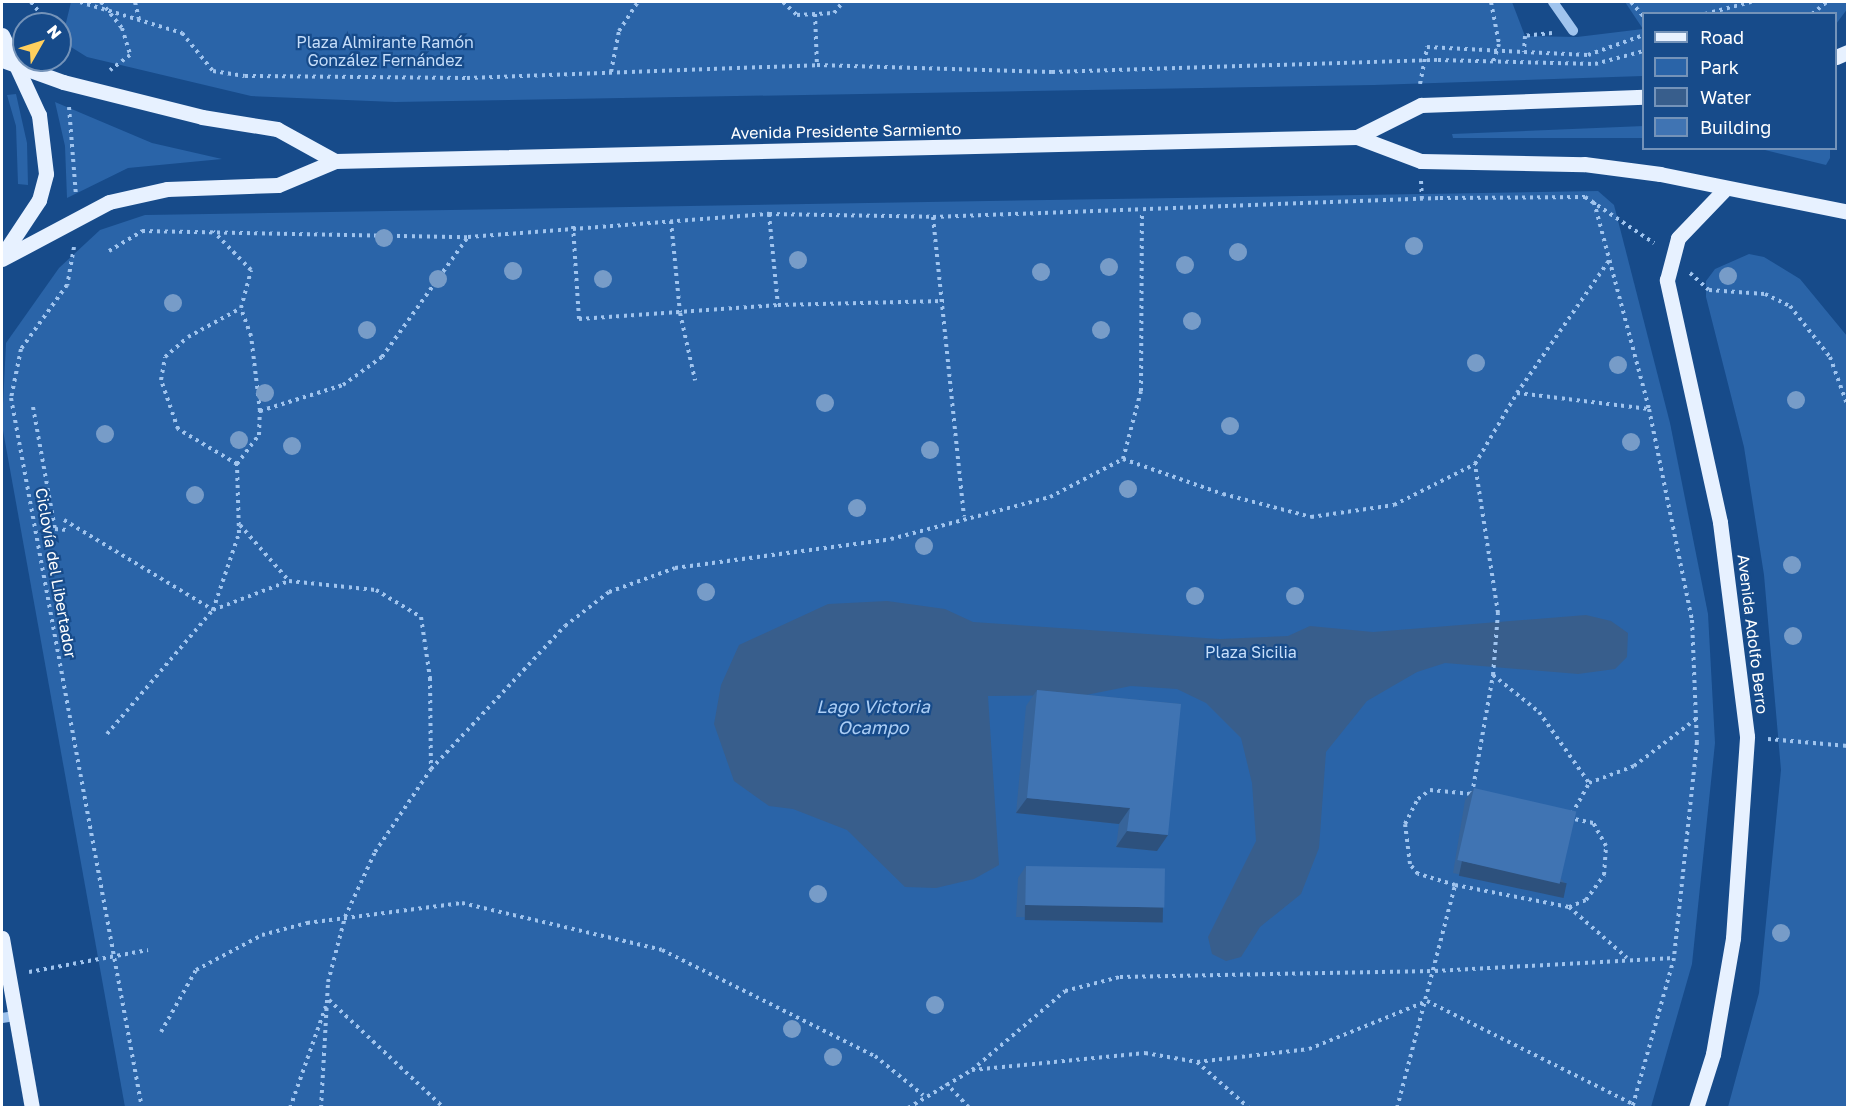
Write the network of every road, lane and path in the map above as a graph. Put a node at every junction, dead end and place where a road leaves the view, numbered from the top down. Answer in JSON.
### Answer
{"nodes":[{"id":1,"x":80,"y":2,"type":"edge"},
{"id":2,"x":101,"y":2,"type":"edge"},
{"id":3,"x":135,"y":2,"type":"edge"},
{"id":4,"x":638,"y":2,"type":"edge"},
{"id":5,"x":783,"y":2,"type":"edge"},
{"id":6,"x":843,"y":2,"type":"edge"},
{"id":7,"x":1491,"y":2,"type":"edge"},
{"id":8,"x":1553,"y":2,"type":"edge"},
{"id":9,"x":1631,"y":2,"type":"edge"},
{"id":10,"x":1751,"y":2,"type":"edge"},
{"id":11,"x":1827,"y":2,"type":"edge"},
{"id":12,"x":104,"y":11,"type":"junction"},
{"id":13,"x":1713,"y":12,"type":"edge"},
{"id":14,"x":1814,"y":12,"type":"edge"},
{"id":15,"x":815,"y":14,"type":"junction"},
{"id":16,"x":1642,"y":15,"type":"edge"},
{"id":17,"x":139,"y":19,"type":"junction"},
{"id":18,"x":1573,"y":31,"type":"dead end"},
{"id":19,"x":2,"y":34,"type":"edge"},
{"id":20,"x":1642,"y":52,"type":"edge"},
{"id":21,"x":12,"y":55,"type":"edge"},
{"id":22,"x":1493,"y":62,"type":"junction"},
{"id":23,"x":817,"y":65,"type":"junction"},
{"id":24,"x":19,"y":72,"type":"edge"},
{"id":25,"x":34,"y":72,"type":"edge"},
{"id":26,"x":611,"y":72,"type":"junction"},
{"id":27,"x":63,"y":82,"type":"junction"},
{"id":28,"x":88,"y":86,"type":"junction"},
{"id":29,"x":1642,"y":97,"type":"edge"},
{"id":30,"x":1358,"y":137,"type":"junction"},
{"id":31,"x":335,"y":160,"type":"junction"},
{"id":32,"x":1726,"y":188,"type":"junction"},
{"id":33,"x":1142,"y":211,"type":"junction"},
{"id":34,"x":1848,"y":212,"type":"edge"},
{"id":35,"x":769,"y":214,"type":"junction"},
{"id":36,"x":933,"y":217,"type":"junction"},
{"id":37,"x":76,"y":220,"type":"junction"},
{"id":38,"x":671,"y":221,"type":"junction"},
{"id":39,"x":573,"y":226,"type":"junction"},
{"id":40,"x":212,"y":231,"type":"junction"},
{"id":41,"x":468,"y":237,"type":"junction"},
{"id":42,"x":109,"y":251,"type":"dead end"},
{"id":43,"x":2,"y":258,"type":"edge"},
{"id":44,"x":1610,"y":259,"type":"junction"},
{"id":45,"x":944,"y":301,"type":"junction"},
{"id":46,"x":778,"y":305,"type":"junction"},
{"id":47,"x":1790,"y":306,"type":"dead end"},
{"id":48,"x":241,"y":308,"type":"junction"},
{"id":49,"x":680,"y":312,"type":"junction"},
{"id":50,"x":695,"y":381,"type":"dead end"},
{"id":51,"x":1517,"y":393,"type":"junction"},
{"id":52,"x":33,"y":407,"type":"dead end"},
{"id":53,"x":1848,"y":407,"type":"edge"},
{"id":54,"x":1650,"y":409,"type":"junction"},
{"id":55,"x":260,"y":411,"type":"junction"},
{"id":56,"x":1124,"y":459,"type":"junction"},
{"id":57,"x":237,"y":464,"type":"junction"},
{"id":58,"x":1475,"y":464,"type":"junction"},
{"id":59,"x":964,"y":516,"type":"junction"},
{"id":60,"x":64,"y":520,"type":"dead end"},
{"id":61,"x":239,"y":524,"type":"junction"},
{"id":62,"x":67,"y":530,"type":"dead end"},
{"id":63,"x":289,"y":581,"type":"junction"},
{"id":64,"x":213,"y":610,"type":"junction"},
{"id":65,"x":1494,"y":673,"type":"junction"},
{"id":66,"x":1696,"y":718,"type":"junction"},
{"id":67,"x":107,"y":734,"type":"dead end"},
{"id":68,"x":1747,"y":736,"type":"junction"},
{"id":69,"x":1848,"y":746,"type":"edge"},
{"id":70,"x":431,"y":770,"type":"junction"},
{"id":71,"x":1589,"y":783,"type":"junction"},
{"id":72,"x":1472,"y":794,"type":"junction"},
{"id":73,"x":1483,"y":797,"type":"edge"},
{"id":74,"x":1559,"y":815,"type":"edge"},
{"id":75,"x":1570,"y":818,"type":"junction"},
{"id":76,"x":1455,"y":885,"type":"junction"},
{"id":77,"x":1569,"y":907,"type":"junction"},
{"id":78,"x":345,"y":917,"type":"junction"},
{"id":79,"x":2,"y":938,"type":"edge"},
{"id":80,"x":148,"y":950,"type":"dead end"},
{"id":81,"x":115,"y":958,"type":"junction"},
{"id":82,"x":1674,"y":958,"type":"junction"},
{"id":83,"x":1628,"y":959,"type":"junction"},
{"id":84,"x":1435,"y":971,"type":"junction"},
{"id":85,"x":8,"y":975,"type":"junction"},
{"id":86,"x":328,"y":1000,"type":"junction"},
{"id":87,"x":1427,"y":1001,"type":"junction"},
{"id":88,"x":8,"y":1017,"type":"edge"},
{"id":89,"x":161,"y":1032,"type":"dead end"},
{"id":90,"x":1197,"y":1062,"type":"junction"},
{"id":91,"x":972,"y":1070,"type":"junction"},
{"id":92,"x":946,"y":1083,"type":"junction"},
{"id":93,"x":923,"y":1095,"type":"junction"},
{"id":94,"x":1632,"y":1106,"type":"edge"},
{"id":95,"x":32,"y":1107,"type":"edge"},
{"id":96,"x":142,"y":1107,"type":"edge"},
{"id":97,"x":290,"y":1107,"type":"edge"},
{"id":98,"x":321,"y":1107,"type":"edge"},
{"id":99,"x":444,"y":1107,"type":"edge"},
{"id":100,"x":908,"y":1107,"type":"edge"},
{"id":101,"x":969,"y":1107,"type":"edge"},
{"id":102,"x":1249,"y":1107,"type":"edge"},
{"id":103,"x":1397,"y":1107,"type":"edge"},
{"id":104,"x":1696,"y":1107,"type":"edge"}],
"edges":[{"from":1,"to":12,"type":"path"},
{"from":2,"to":12,"type":"path"},
{"from":3,"to":17,"type":"path"},
{"from":4,"to":26,"type":"path"},
{"from":5,"to":15,"type":"path"},
{"from":6,"to":15,"type":"path"},
{"from":7,"to":22,"type":"path"},
{"from":8,"to":18,"type":"street"},
{"from":9,"to":16,"type":"path"},
{"from":10,"to":13,"type":"path"},
{"from":11,"to":14,"type":"path"},
{"from":12,"to":17,"type":"path"},
{"from":12,"to":28,"type":"path"},
{"from":15,"to":23,"type":"path"},
{"from":17,"to":26,"type":"path"},
{"from":19,"to":21,"type":"main road"},
{"from":20,"to":22,"type":"path"},
{"from":22,"to":23,"type":"path"},
{"from":23,"to":26,"type":"path"},
{"from":24,"to":43,"type":"main road"},
{"from":25,"to":27,"type":"main road","name":"Avenida Presidente Sarmiento"},
{"from":27,"to":28,"type":"main road","name":"Avenida Presidente Sarmiento"},
{"from":27,"to":37,"type":"path","name":"Ciclovía del Libertador"},
{"from":28,"to":31,"type":"main road","name":"Avenida Presidente Sarmiento"},
{"from":29,"to":30,"type":"main road","name":"Avenida Presidente Sarmiento"},
{"from":30,"to":31,"type":"main road","name":"Avenida Presidente Sarmiento"},
{"from":30,"to":32,"type":"main road","name":"Avenida Presidente Sarmiento"},
{"from":31,"to":37,"type":"main road","name":"Avenida Presidente Sarmiento"},
{"from":32,"to":34,"type":"main road","name":"Avenida Presidente Sarmiento"},
{"from":32,"to":68,"type":"main road","name":"Avenida Adolfo Berro"},
{"from":33,"to":36,"type":"path"},
{"from":33,"to":44,"type":"path"},
{"from":33,"to":56,"type":"path"},
{"from":35,"to":36,"type":"path"},
{"from":35,"to":38,"type":"path"},
{"from":35,"to":46,"type":"path"},
{"from":36,"to":45,"type":"path"},
{"from":37,"to":43,"type":"main road","name":"Avenida Presidente Sarmiento"},
{"from":37,"to":81,"type":"path","name":"Ciclovía del Libertador"},
{"from":38,"to":39,"type":"path"},
{"from":38,"to":49,"type":"path"},
{"from":39,"to":41,"type":"path"},
{"from":39,"to":49,"type":"path"},
{"from":40,"to":41,"type":"path"},
{"from":40,"to":42,"type":"path"},
{"from":40,"to":48,"type":"path"},
{"from":41,"to":55,"type":"path"},
{"from":44,"to":51,"type":"path"},
{"from":44,"to":54,"type":"path"},
{"from":45,"to":46,"type":"path"},
{"from":45,"to":59,"type":"path"},
{"from":46,"to":49,"type":"path"},
{"from":47,"to":53,"type":"path"},
{"from":48,"to":55,"type":"path"},
{"from":48,"to":57,"type":"path"},
{"from":49,"to":50,"type":"path"},
{"from":51,"to":54,"type":"path"},
{"from":51,"to":58,"type":"path"},
{"from":52,"to":62,"type":"path"},
{"from":54,"to":66,"type":"path"},
{"from":55,"to":57,"type":"path"},
{"from":56,"to":58,"type":"path"},
{"from":56,"to":59,"type":"path"},
{"from":57,"to":61,"type":"path"},
{"from":58,"to":65,"type":"path"},
{"from":59,"to":70,"type":"path"},
{"from":60,"to":64,"type":"path"},
{"from":61,"to":63,"type":"path"},
{"from":61,"to":64,"type":"path"},
{"from":63,"to":64,"type":"path"},
{"from":63,"to":70,"type":"path"},
{"from":64,"to":67,"type":"path"},
{"from":65,"to":71,"type":"path"},
{"from":65,"to":72,"type":"path"},
{"from":66,"to":71,"type":"path"},
{"from":66,"to":82,"type":"path"},
{"from":68,"to":69,"type":"path"},
{"from":68,"to":104,"type":"main road","name":"Avenida Adolfo Berro"},
{"from":70,"to":78,"type":"path"},
{"from":71,"to":75,"type":"path"},
{"from":72,"to":73,"type":"path"},
{"from":72,"to":76,"type":"path"},
{"from":74,"to":75,"type":"path"},
{"from":75,"to":77,"type":"path"},
{"from":76,"to":77,"type":"path"},
{"from":76,"to":84,"type":"path"},
{"from":77,"to":83,"type":"path"},
{"from":78,"to":86,"type":"path"},
{"from":78,"to":89,"type":"path"},
{"from":78,"to":93,"type":"path"},
{"from":79,"to":85,"type":"main road"},
{"from":80,"to":81,"type":"path"},
{"from":81,"to":85,"type":"path"},
{"from":81,"to":96,"type":"path","name":"Ciclovía del Libertador"},
{"from":82,"to":83,"type":"path"},
{"from":82,"to":94,"type":"path"},
{"from":83,"to":84,"type":"path"},
{"from":84,"to":87,"type":"path"},
{"from":84,"to":91,"type":"path"},
{"from":85,"to":88,"type":"main road"},
{"from":86,"to":97,"type":"path"},
{"from":86,"to":98,"type":"path"},
{"from":86,"to":99,"type":"path"},
{"from":87,"to":90,"type":"path"},
{"from":87,"to":94,"type":"path"},
{"from":87,"to":103,"type":"path"},
{"from":88,"to":95,"type":"main road"},
{"from":90,"to":91,"type":"path"},
{"from":90,"to":102,"type":"path"},
{"from":91,"to":92,"type":"path"},
{"from":92,"to":93,"type":"path"},
{"from":92,"to":101,"type":"path"},
{"from":93,"to":100,"type":"path"}]}
